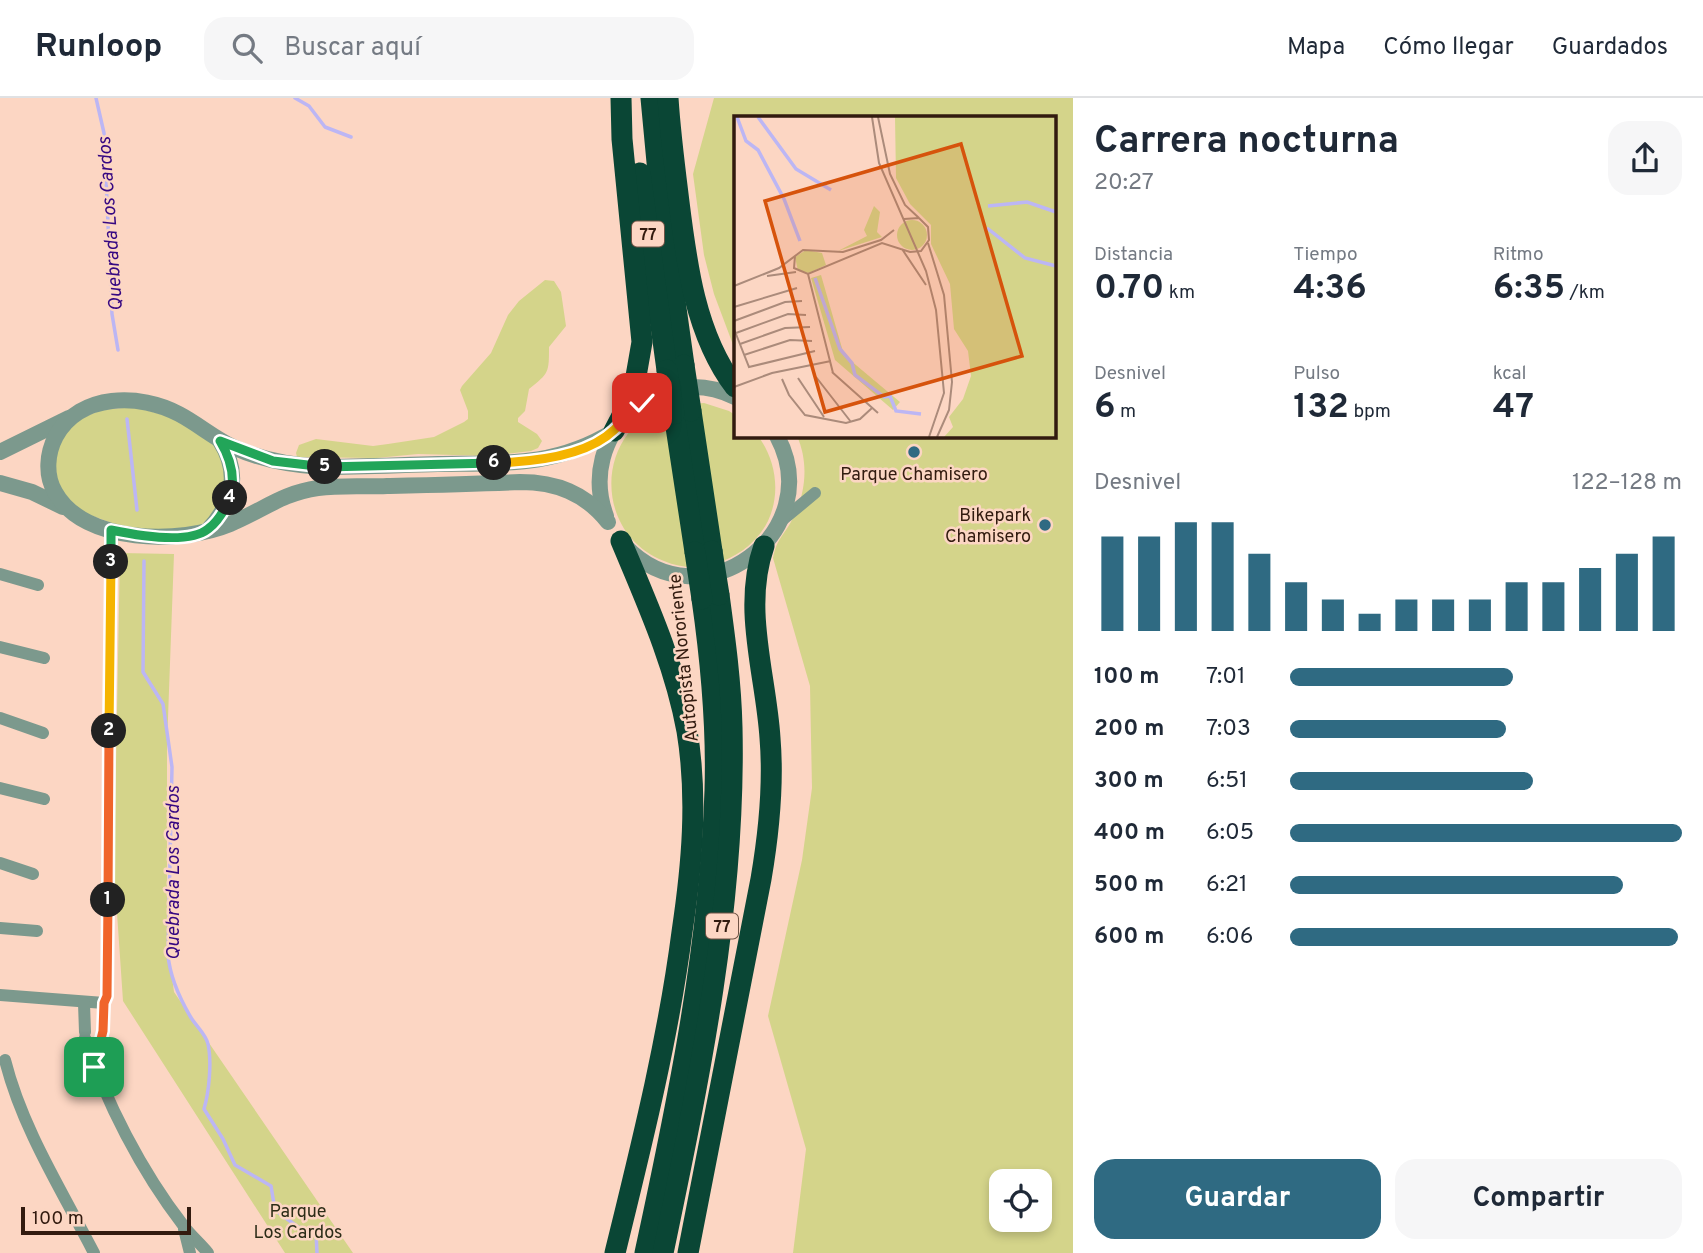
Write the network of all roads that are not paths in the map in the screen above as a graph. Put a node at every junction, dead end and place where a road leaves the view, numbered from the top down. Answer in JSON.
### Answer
{"nodes":[{"id":1,"x":621,"y":98,"type":"edge"},
{"id":2,"x":634,"y":98,"type":"edge"},
{"id":3,"x":651,"y":98,"type":"edge"},
{"id":4,"x":668,"y":98,"type":"edge"},
{"id":5,"x":675,"y":368,"type":"junction"},
{"id":6,"x":734,"y":385,"type":"edge"},
{"id":7,"x":734,"y":397,"type":"edge"},
{"id":8,"x":71,"y":418,"type":"junction"},
{"id":9,"x":614,"y":430,"type":"junction"},
{"id":10,"x":778,"y":438,"type":"edge"},
{"id":11,"x":220,"y":441,"type":"junction"},
{"id":12,"x":0,"y":452,"type":"edge"},
{"id":13,"x":0,"y":483,"type":"edge"},
{"id":14,"x":815,"y":493,"type":"dead end"},
{"id":15,"x":77,"y":515,"type":"junction"},
{"id":16,"x":608,"y":522,"type":"junction"},
{"id":17,"x":780,"y":523,"type":"junction"},
{"id":18,"x":111,"y":530,"type":"junction"},
{"id":19,"x":207,"y":531,"type":"junction"},
{"id":20,"x":621,"y":541,"type":"junction"},
{"id":21,"x":764,"y":546,"type":"junction"},
{"id":22,"x":0,"y":574,"type":"edge"},
{"id":23,"x":38,"y":585,"type":"dead end"},
{"id":24,"x":711,"y":597,"type":"junction"},
{"id":25,"x":0,"y":647,"type":"edge"},
{"id":26,"x":44,"y":658,"type":"dead end"},
{"id":27,"x":0,"y":718,"type":"edge"},
{"id":28,"x":43,"y":733,"type":"dead end"},
{"id":29,"x":0,"y":788,"type":"edge"},
{"id":30,"x":44,"y":799,"type":"dead end"},
{"id":31,"x":0,"y":863,"type":"edge"},
{"id":32,"x":33,"y":874,"type":"dead end"},
{"id":33,"x":0,"y":928,"type":"edge"},
{"id":34,"x":37,"y":931,"type":"dead end"},
{"id":35,"x":0,"y":995,"type":"edge"},
{"id":36,"x":84,"y":1003,"type":"junction"},
{"id":37,"x":104,"y":1003,"type":"junction"},
{"id":38,"x":5,"y":1060,"type":"dead end"},
{"id":39,"x":94,"y":1067,"type":"junction"},
{"id":40,"x":183,"y":1226,"type":"junction"},
{"id":41,"x":94,"y":1253,"type":"edge"},
{"id":42,"x":190,"y":1253,"type":"edge"},
{"id":43,"x":208,"y":1253,"type":"edge"},
{"id":44,"x":615,"y":1253,"type":"edge"},
{"id":45,"x":645,"y":1253,"type":"edge"},
{"id":46,"x":663,"y":1253,"type":"edge"},
{"id":47,"x":688,"y":1253,"type":"edge"}],
"edges":[{"from":1,"to":9,"type":"highway"},
{"from":2,"to":5,"type":"highway","name":"Autopista Nororiente","number":"77"},
{"from":3,"to":5,"type":"highway","name":"Autopista Nororiente","number":"77"},
{"from":4,"to":6,"type":"highway"},
{"from":5,"to":24,"type":"highway","name":"Autopista Nororiente","number":"77","bridge":true},
{"from":7,"to":9,"type":"street"},
{"from":8,"to":11,"type":"street"},
{"from":8,"to":12,"type":"street"},
{"from":8,"to":15,"type":"street"},
{"from":9,"to":11,"type":"street"},
{"from":9,"to":16,"type":"street"},
{"from":10,"to":17,"type":"street"},
{"from":11,"to":19,"type":"street"},
{"from":13,"to":15,"type":"street"},
{"from":14,"to":17,"type":"street"},
{"from":15,"to":18,"type":"street"},
{"from":16,"to":19,"type":"street"},
{"from":16,"to":20,"type":"street"},
{"from":17,"to":21,"type":"street"},
{"from":18,"to":19,"type":"street"},
{"from":18,"to":37,"type":"street"},
{"from":20,"to":21,"type":"street"},
{"from":20,"to":44,"type":"highway"},
{"from":21,"to":47,"type":"highway"},
{"from":22,"to":23,"type":"street"},
{"from":24,"to":45,"type":"highway","name":"Autopista Nororiente","number":"77"},
{"from":24,"to":46,"type":"highway","name":"Autopista Nororiente","number":"77"},
{"from":25,"to":26,"type":"street"},
{"from":27,"to":28,"type":"street"},
{"from":29,"to":30,"type":"street"},
{"from":31,"to":32,"type":"street"},
{"from":33,"to":34,"type":"street"},
{"from":35,"to":36,"type":"street"},
{"from":36,"to":37,"type":"street"},
{"from":36,"to":39,"type":"street"},
{"from":37,"to":39,"type":"street"},
{"from":38,"to":41,"type":"street"},
{"from":39,"to":40,"type":"street"},
{"from":40,"to":42,"type":"street"},
{"from":40,"to":43,"type":"street"}]}
